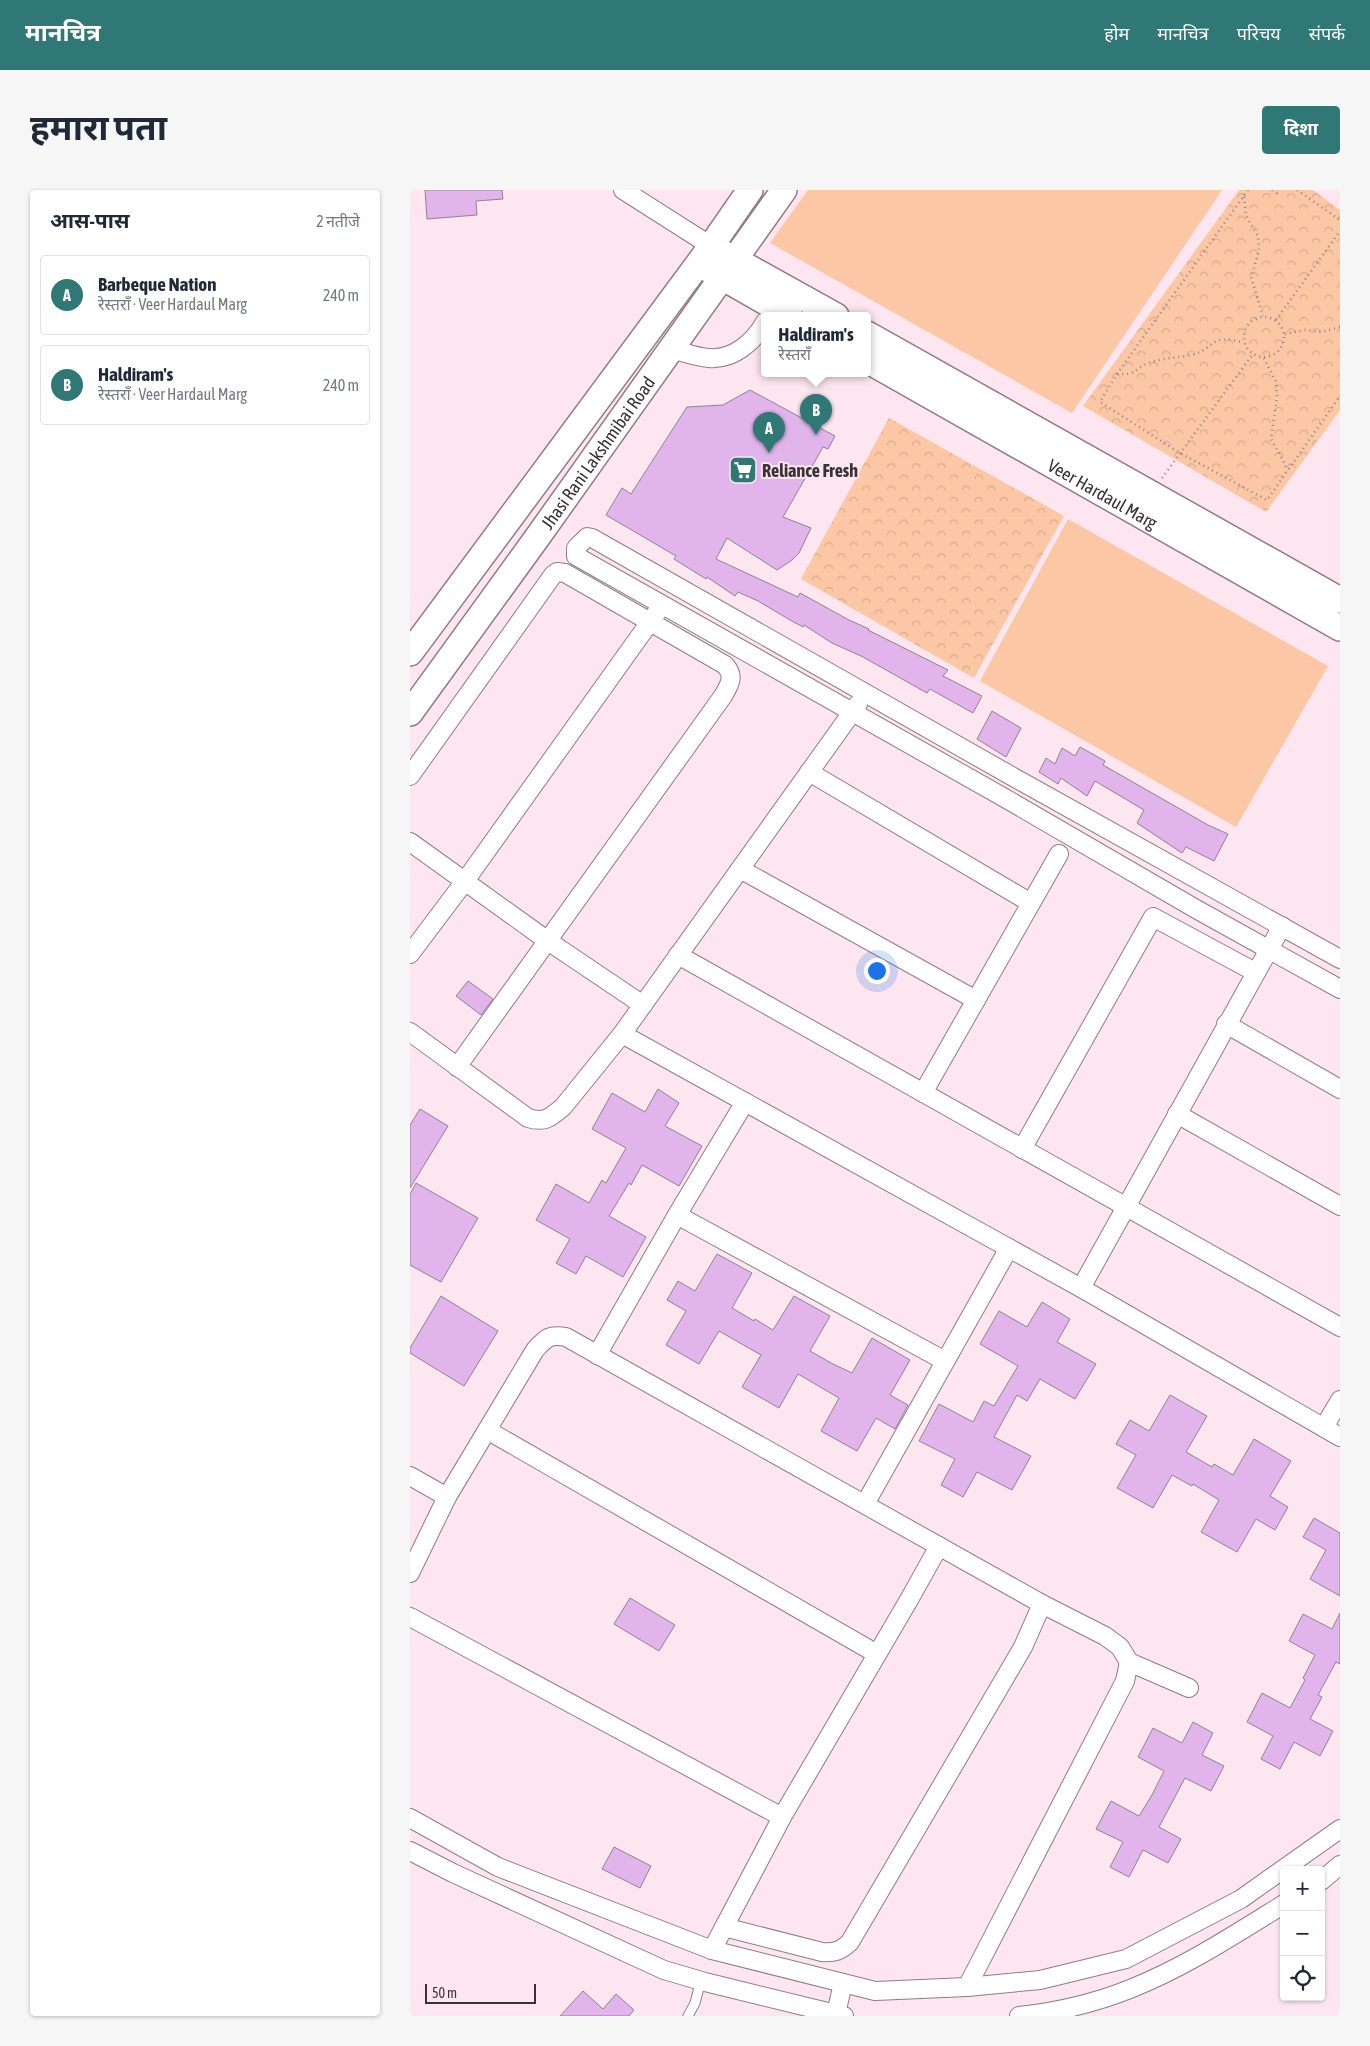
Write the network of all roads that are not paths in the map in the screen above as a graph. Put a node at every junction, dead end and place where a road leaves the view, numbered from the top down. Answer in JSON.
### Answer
{"nodes":[{"id":1,"x":623,"y":190,"type":"edge"},
{"id":2,"x":750,"y":190,"type":"edge"},
{"id":3,"x":784,"y":190,"type":"edge"},
{"id":4,"x":704,"y":255,"type":"junction"},
{"id":5,"x":728,"y":268,"type":"junction"},
{"id":6,"x":771,"y":312,"type":"edge"},
{"id":7,"x":827,"y":312,"type":"edge"},
{"id":8,"x":761,"y":330,"type":"edge"},
{"id":9,"x":871,"y":336,"type":"edge"},
{"id":10,"x":671,"y":349,"type":"junction"},
{"id":11,"x":871,"y":362,"type":"edge"},
{"id":12,"x":1340,"y":600,"type":"edge"},
{"id":13,"x":662,"y":605,"type":"junction"},
{"id":14,"x":651,"y":621,"type":"junction"},
{"id":15,"x":1340,"y":628,"type":"edge"},
{"id":16,"x":410,"y":653,"type":"edge"},
{"id":17,"x":865,"y":693,"type":"junction"},
{"id":18,"x":853,"y":712,"type":"junction"},
{"id":19,"x":410,"y":713,"type":"edge"},
{"id":20,"x":809,"y":772,"type":"junction"},
{"id":21,"x":410,"y":776,"type":"edge"},
{"id":22,"x":410,"y":842,"type":"edge"},
{"id":23,"x":1059,"y":854,"type":"dead end"},
{"id":24,"x":740,"y":869,"type":"junction"},
{"id":25,"x":465,"y":881,"type":"junction"},
{"id":26,"x":1031,"y":903,"type":"junction"},
{"id":27,"x":1282,"y":926,"type":"junction"},
{"id":28,"x":548,"y":941,"type":"junction"},
{"id":29,"x":1270,"y":950,"type":"junction"},
{"id":30,"x":410,"y":954,"type":"edge"},
{"id":31,"x":678,"y":956,"type":"junction"},
{"id":32,"x":1340,"y":959,"type":"edge"},
{"id":33,"x":1255,"y":972,"type":"junction"},
{"id":34,"x":1340,"y":989,"type":"edge"},
{"id":35,"x":976,"y":1000,"type":"junction"},
{"id":36,"x":643,"y":1005,"type":"junction"},
{"id":37,"x":1226,"y":1024,"type":"junction"},
{"id":38,"x":410,"y":1032,"type":"edge"},
{"id":39,"x":622,"y":1034,"type":"junction"},
{"id":40,"x":457,"y":1067,"type":"junction"},
{"id":41,"x":1340,"y":1089,"type":"edge"},
{"id":42,"x":923,"y":1093,"type":"junction"},
{"id":43,"x":745,"y":1102,"type":"junction"},
{"id":44,"x":1177,"y":1114,"type":"junction"},
{"id":45,"x":1022,"y":1149,"type":"junction"},
{"id":46,"x":1340,"y":1206,"type":"edge"},
{"id":47,"x":1126,"y":1207,"type":"junction"},
{"id":48,"x":677,"y":1215,"type":"junction"},
{"id":49,"x":1009,"y":1248,"type":"junction"},
{"id":50,"x":1081,"y":1288,"type":"junction"},
{"id":51,"x":1340,"y":1327,"type":"edge"},
{"id":52,"x":598,"y":1355,"type":"junction"},
{"id":53,"x":945,"y":1361,"type":"junction"},
{"id":54,"x":1340,"y":1400,"type":"edge"},
{"id":55,"x":1324,"y":1427,"type":"junction"},
{"id":56,"x":487,"y":1430,"type":"junction"},
{"id":57,"x":1340,"y":1437,"type":"edge"},
{"id":58,"x":410,"y":1476,"type":"edge"},
{"id":59,"x":448,"y":1496,"type":"junction"},
{"id":60,"x":865,"y":1504,"type":"junction"},
{"id":61,"x":938,"y":1546,"type":"junction"},
{"id":62,"x":410,"y":1573,"type":"edge"},
{"id":63,"x":1042,"y":1604,"type":"junction"},
{"id":64,"x":410,"y":1617,"type":"edge"},
{"id":65,"x":877,"y":1654,"type":"junction"},
{"id":66,"x":1128,"y":1662,"type":"junction"},
{"id":67,"x":1190,"y":1688,"type":"dead end"},
{"id":68,"x":782,"y":1817,"type":"junction"},
{"id":69,"x":410,"y":1818,"type":"edge"},
{"id":70,"x":1340,"y":1829,"type":"edge"},
{"id":71,"x":410,"y":1851,"type":"edge"},
{"id":72,"x":1340,"y":1865,"type":"edge"},
{"id":73,"x":1325,"y":1878,"type":"edge"},
{"id":74,"x":1280,"y":1906,"type":"edge"},
{"id":75,"x":724,"y":1927,"type":"junction"},
{"id":76,"x":712,"y":1950,"type":"junction"},
{"id":77,"x":701,"y":1980,"type":"junction"},
{"id":78,"x":843,"y":1983,"type":"junction"},
{"id":79,"x":967,"y":1987,"type":"junction"},
{"id":80,"x":690,"y":2015,"type":"edge"},
{"id":81,"x":840,"y":2015,"type":"edge"},
{"id":82,"x":1019,"y":2016,"type":"edge"}],
"edges":[{"from":1,"to":4,"type":"street"},
{"from":2,"to":4,"type":"street","name":"Jhasi Rani Lakshmibai Road"},
{"from":3,"to":5,"type":"street","name":"Jhasi Rani Lakshmibai Road"},
{"from":4,"to":5,"type":"street"},
{"from":4,"to":16,"type":"street","name":"Jhasi Rani Lakshmibai Road"},
{"from":5,"to":6,"type":"street"},
{"from":5,"to":7,"type":"street"},
{"from":5,"to":10,"type":"street","name":"Jhasi Rani Lakshmibai Road"},
{"from":8,"to":10,"type":"street"},
{"from":9,"to":12,"type":"street","name":"Veer Hardaul Marg"},
{"from":10,"to":19,"type":"street","name":"Jhasi Rani Lakshmibai Road"},
{"from":11,"to":15,"type":"street","name":"Veer Hardaul Marg"},
{"from":13,"to":14,"type":"street"},
{"from":13,"to":17,"type":"street"},
{"from":13,"to":18,"type":"street"},
{"from":14,"to":21,"type":"street"},
{"from":14,"to":25,"type":"street"},
{"from":14,"to":28,"type":"street"},
{"from":17,"to":18,"type":"street"},
{"from":17,"to":27,"type":"street"},
{"from":18,"to":20,"type":"street"},
{"from":18,"to":29,"type":"street"},
{"from":20,"to":24,"type":"street"},
{"from":20,"to":26,"type":"street"},
{"from":22,"to":25,"type":"street"},
{"from":23,"to":26,"type":"street"},
{"from":24,"to":31,"type":"street"},
{"from":24,"to":35,"type":"street"},
{"from":25,"to":28,"type":"street"},
{"from":25,"to":30,"type":"street"},
{"from":26,"to":35,"type":"street"},
{"from":27,"to":29,"type":"street"},
{"from":27,"to":32,"type":"street"},
{"from":28,"to":36,"type":"street"},
{"from":28,"to":40,"type":"street"},
{"from":29,"to":33,"type":"street"},
{"from":29,"to":34,"type":"street"},
{"from":31,"to":36,"type":"street"},
{"from":31,"to":42,"type":"street"},
{"from":33,"to":37,"type":"street"},
{"from":33,"to":45,"type":"street"},
{"from":35,"to":42,"type":"street"},
{"from":36,"to":39,"type":"street"},
{"from":37,"to":41,"type":"street"},
{"from":37,"to":44,"type":"street"},
{"from":38,"to":40,"type":"street"},
{"from":39,"to":40,"type":"street"},
{"from":39,"to":43,"type":"street"},
{"from":42,"to":45,"type":"street"},
{"from":43,"to":48,"type":"street"},
{"from":43,"to":49,"type":"street"},
{"from":44,"to":46,"type":"street"},
{"from":44,"to":47,"type":"street"},
{"from":45,"to":47,"type":"street"},
{"from":47,"to":50,"type":"street"},
{"from":47,"to":51,"type":"street"},
{"from":48,"to":52,"type":"street"},
{"from":48,"to":53,"type":"street"},
{"from":49,"to":50,"type":"street"},
{"from":49,"to":53,"type":"street"},
{"from":50,"to":55,"type":"street"},
{"from":52,"to":56,"type":"street"},
{"from":52,"to":60,"type":"street"},
{"from":53,"to":60,"type":"street"},
{"from":54,"to":55,"type":"street"},
{"from":55,"to":57,"type":"street"},
{"from":56,"to":59,"type":"street"},
{"from":56,"to":65,"type":"street"},
{"from":58,"to":59,"type":"street"},
{"from":59,"to":62,"type":"street"},
{"from":60,"to":61,"type":"street"},
{"from":61,"to":63,"type":"street"},
{"from":61,"to":65,"type":"street"},
{"from":63,"to":66,"type":"street"},
{"from":63,"to":75,"type":"street"},
{"from":64,"to":68,"type":"street"},
{"from":65,"to":68,"type":"street"},
{"from":66,"to":67,"type":"street"},
{"from":66,"to":79,"type":"street"},
{"from":68,"to":75,"type":"street"},
{"from":69,"to":76,"type":"street"},
{"from":70,"to":79,"type":"street"},
{"from":71,"to":77,"type":"street"},
{"from":72,"to":73,"type":"street"},
{"from":74,"to":82,"type":"street"},
{"from":75,"to":76,"type":"street"},
{"from":76,"to":78,"type":"street"},
{"from":77,"to":80,"type":"lane"},
{"from":77,"to":81,"type":"street"},
{"from":78,"to":79,"type":"street"},
{"from":78,"to":81,"type":"street"}]}
